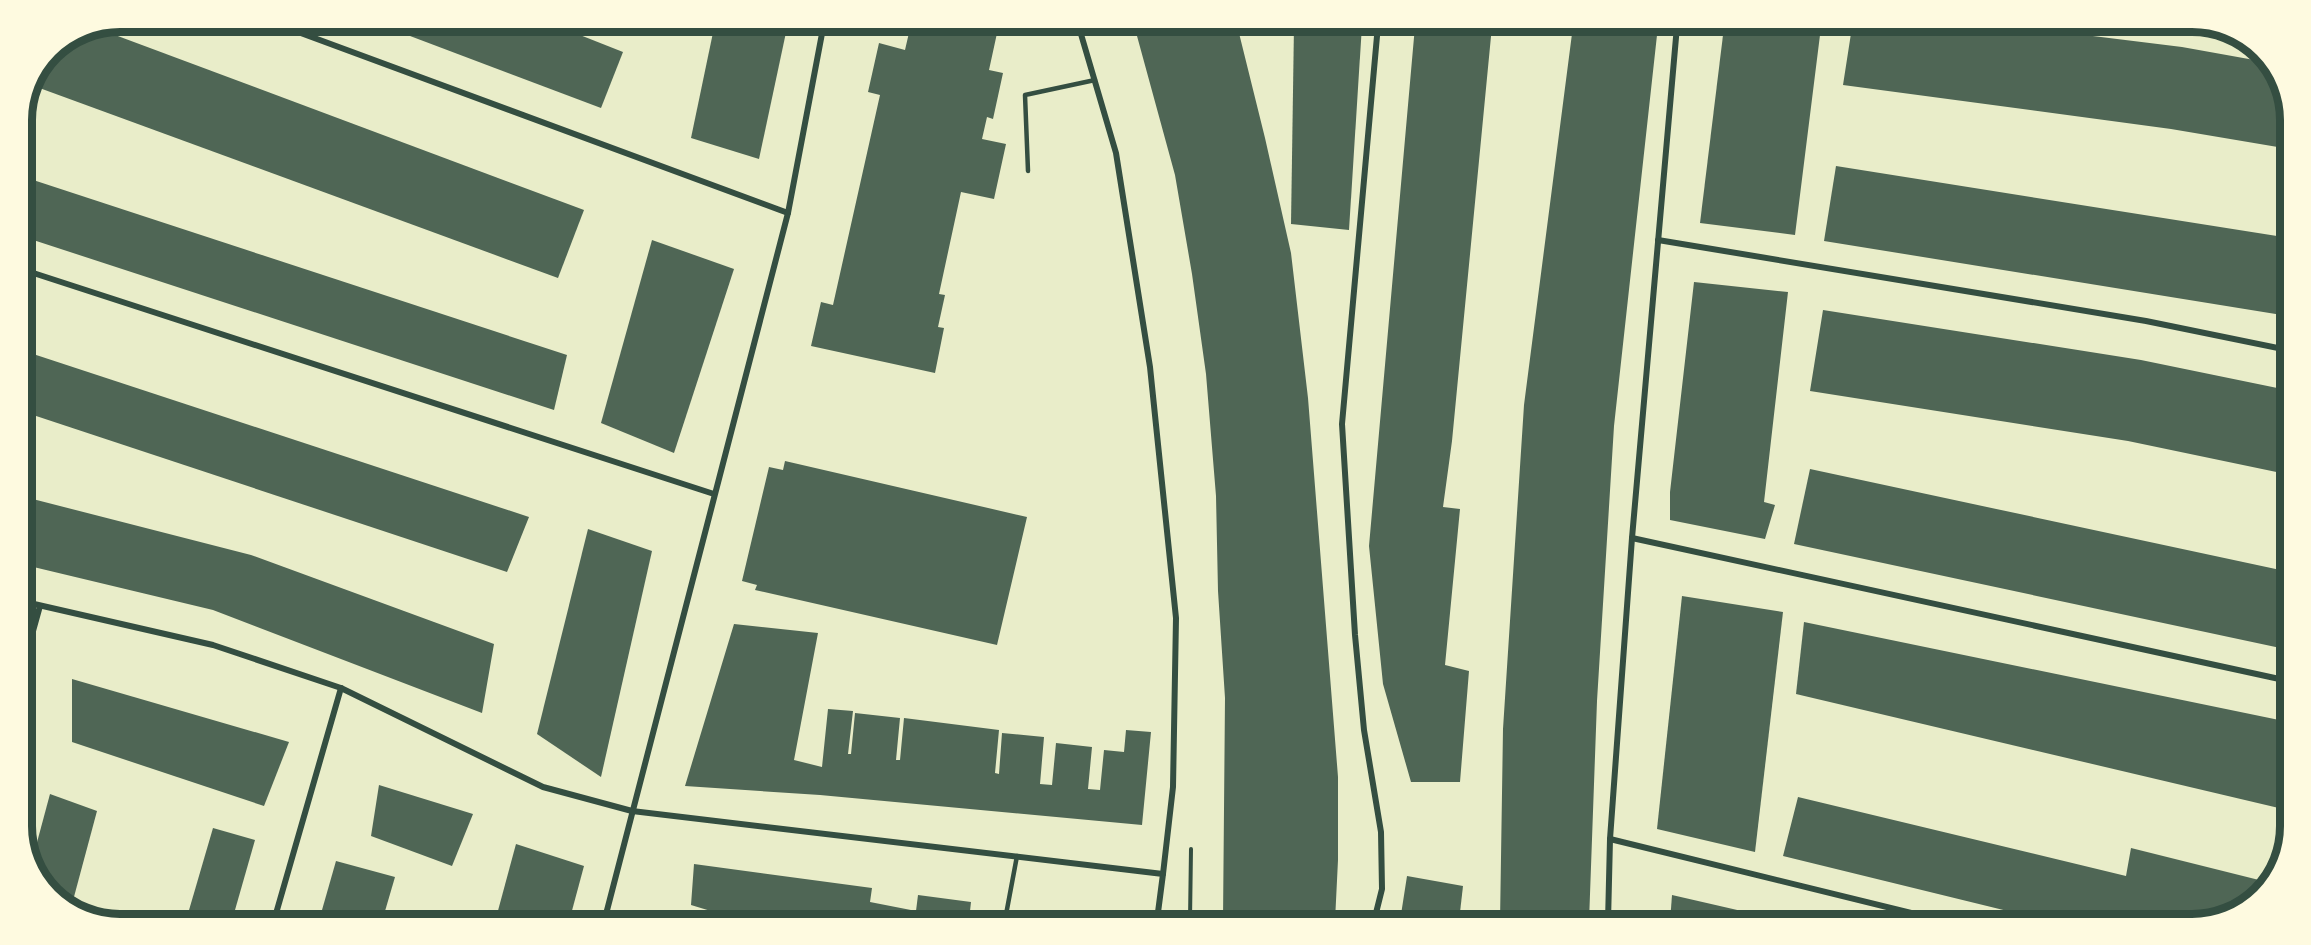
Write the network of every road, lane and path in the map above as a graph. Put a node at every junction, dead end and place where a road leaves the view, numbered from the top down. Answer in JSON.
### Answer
{"nodes":[{"id":1,"x":298,"y":32,"type":"edge"},
{"id":2,"x":823,"y":32,"type":"edge"},
{"id":3,"x":1080,"y":32,"type":"edge"},
{"id":4,"x":1377,"y":32,"type":"edge"},
{"id":5,"x":1676,"y":32,"type":"edge"},
{"id":6,"x":1095,"y":80,"type":"junction"},
{"id":7,"x":1028,"y":171,"type":"dead end"},
{"id":8,"x":788,"y":213,"type":"junction"},
{"id":9,"x":1658,"y":240,"type":"junction"},
{"id":10,"x":32,"y":273,"type":"edge"},
{"id":11,"x":2279,"y":348,"type":"edge"},
{"id":12,"x":714,"y":494,"type":"junction"},
{"id":13,"x":1632,"y":538,"type":"junction"},
{"id":14,"x":32,"y":604,"type":"edge"},
{"id":15,"x":40,"y":606,"type":"junction"},
{"id":16,"x":32,"y":635,"type":"edge"},
{"id":17,"x":2280,"y":679,"type":"edge"},
{"id":18,"x":341,"y":688,"type":"junction"},
{"id":19,"x":632,"y":811,"type":"junction"},
{"id":20,"x":1610,"y":839,"type":"junction"},
{"id":21,"x":1017,"y":856,"type":"junction"},
{"id":22,"x":1163,"y":874,"type":"junction"},
{"id":23,"x":276,"y":914,"type":"edge"},
{"id":24,"x":606,"y":914,"type":"edge"},
{"id":25,"x":1006,"y":914,"type":"edge"},
{"id":26,"x":1158,"y":914,"type":"edge"},
{"id":27,"x":1376,"y":914,"type":"edge"},
{"id":28,"x":1608,"y":914,"type":"edge"},
{"id":29,"x":1915,"y":914,"type":"edge"}],
"edges":[{"from":1,"to":8,"type":"street"},
{"from":2,"to":8,"type":"street"},
{"from":3,"to":6,"type":"street"},
{"from":4,"to":27,"type":"street"},
{"from":5,"to":9,"type":"street"},
{"from":6,"to":7,"type":"lane"},
{"from":6,"to":22,"type":"street"},
{"from":8,"to":12,"type":"street"},
{"from":9,"to":11,"type":"street"},
{"from":9,"to":13,"type":"street"},
{"from":10,"to":12,"type":"street"},
{"from":12,"to":19,"type":"street"},
{"from":13,"to":17,"type":"street"},
{"from":13,"to":20,"type":"street"},
{"from":14,"to":15,"type":"street"},
{"from":15,"to":16,"type":"street"},
{"from":15,"to":18,"type":"street"},
{"from":18,"to":19,"type":"street"},
{"from":18,"to":23,"type":"street"},
{"from":19,"to":21,"type":"street"},
{"from":19,"to":24,"type":"street"},
{"from":20,"to":28,"type":"street"},
{"from":20,"to":29,"type":"street"},
{"from":21,"to":22,"type":"street"},
{"from":21,"to":25,"type":"lane"},
{"from":22,"to":26,"type":"street"}]}
